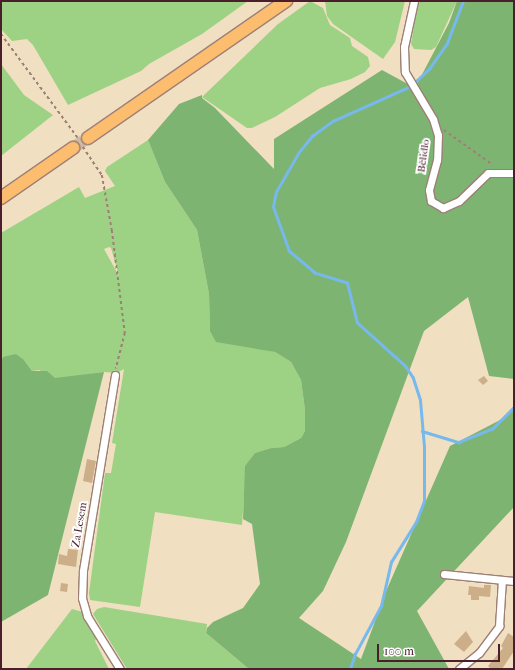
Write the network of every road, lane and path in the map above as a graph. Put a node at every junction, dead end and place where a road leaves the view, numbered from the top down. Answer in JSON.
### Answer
{"nodes":[{"id":1,"x":286,"y":1,"type":"edge"},
{"id":2,"x":414,"y":1,"type":"edge"},
{"id":3,"x":1,"y":34,"type":"edge"},
{"id":4,"x":57,"y":111,"type":"dead end"},
{"id":5,"x":432,"y":119,"type":"junction"},
{"id":6,"x":88,"y":138,"type":"tunnel mouth"},
{"id":7,"x":73,"y":148,"type":"tunnel mouth"},
{"id":8,"x":501,"y":171,"type":"junction"},
{"id":9,"x":514,"y":173,"type":"edge"},
{"id":10,"x":102,"y":175,"type":"dead end"},
{"id":11,"x":1,"y":198,"type":"edge"},
{"id":12,"x":115,"y":375,"type":"joint"},
{"id":13,"x":444,"y":574,"type":"dead end"},
{"id":14,"x":502,"y":580,"type":"junction"},
{"id":15,"x":514,"y":581,"type":"edge"},
{"id":16,"x":120,"y":669,"type":"edge"},
{"id":17,"x":459,"y":669,"type":"edge"}],
"edges":[{"from":1,"to":6,"type":"main road"},
{"from":2,"to":5,"type":"street","name":"Bělidlo"},
{"from":3,"to":4,"type":"path"},
{"from":5,"to":8,"type":"path"},
{"from":5,"to":8,"type":"street","name":"Bělidlo"},
{"from":7,"to":11,"type":"main road"},
{"from":8,"to":9,"type":"street","name":"Bělidlo"},
{"from":10,"to":12,"type":"path"},
{"from":12,"to":16,"type":"street","name":"Za Lesem"},
{"from":13,"to":14,"type":"street"},
{"from":14,"to":15,"type":"street"},
{"from":14,"to":17,"type":"street"}]}
